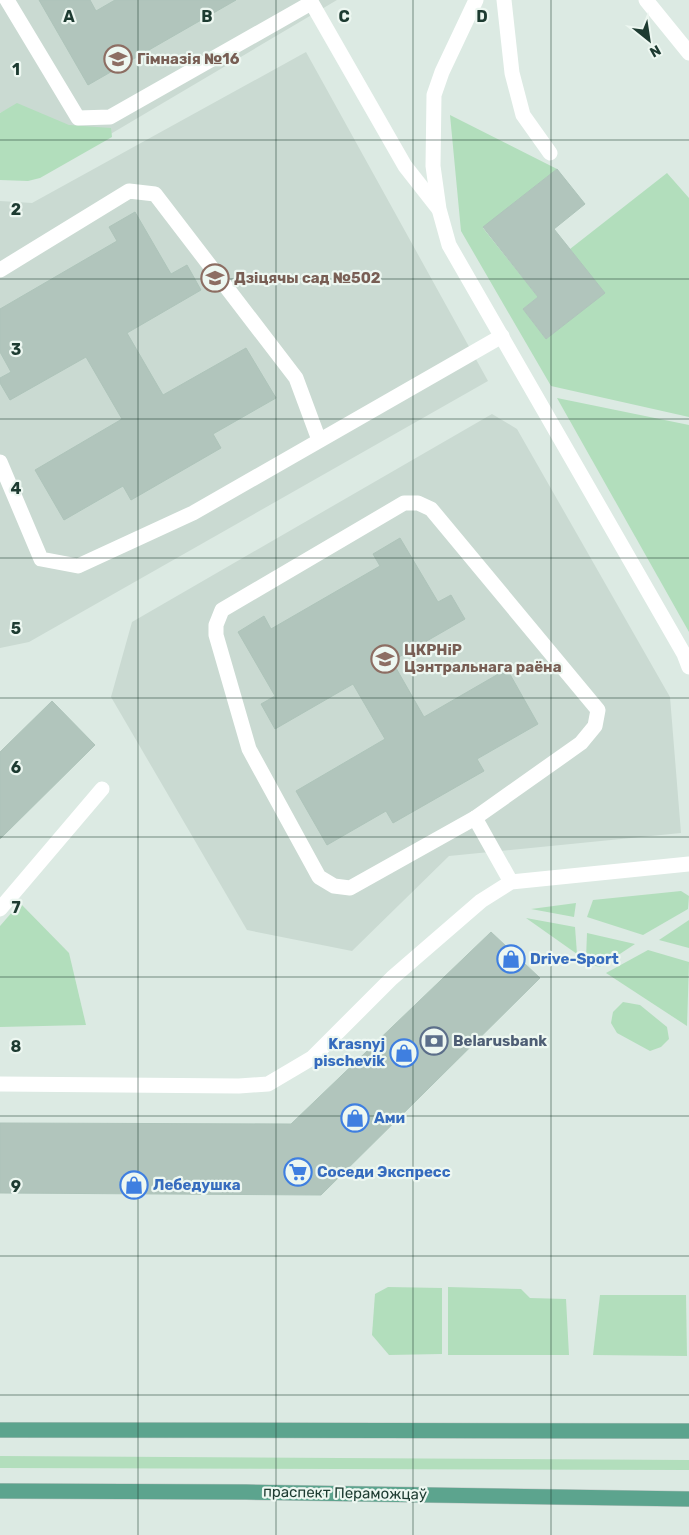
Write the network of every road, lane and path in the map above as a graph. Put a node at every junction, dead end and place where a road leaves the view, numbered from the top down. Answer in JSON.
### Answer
{"nodes":[{"id":1,"x":7,"y":0,"type":"edge"},
{"id":2,"x":476,"y":0,"type":"edge"},
{"id":3,"x":504,"y":0,"type":"edge"},
{"id":4,"x":646,"y":0,"type":"edge"},
{"id":5,"x":310,"y":1,"type":"edge"},
{"id":6,"x":689,"y":53,"type":"edge"},
{"id":7,"x":550,"y":153,"type":"dead end"},
{"id":8,"x":439,"y":210,"type":"junction"},
{"id":9,"x":0,"y":270,"type":"edge"},
{"id":10,"x":502,"y":336,"type":"junction"},
{"id":11,"x":319,"y":440,"type":"junction"},
{"id":12,"x":0,"y":462,"type":"edge"},
{"id":13,"x":689,"y":667,"type":"edge"},
{"id":14,"x":102,"y":790,"type":"dead end"},
{"id":15,"x":475,"y":818,"type":"junction"},
{"id":16,"x":689,"y":864,"type":"edge"},
{"id":17,"x":511,"y":882,"type":"junction"},
{"id":18,"x":0,"y":909,"type":"edge"},
{"id":19,"x":0,"y":1084,"type":"edge"},
{"id":20,"x":0,"y":1430,"type":"edge"},
{"id":21,"x":689,"y":1431,"type":"edge"},
{"id":22,"x":0,"y":1491,"type":"edge"},
{"id":23,"x":689,"y":1499,"type":"edge"}],
"edges":[{"from":1,"to":5,"type":"lane"},
{"from":2,"to":8,"type":"lane"},
{"from":3,"to":7,"type":"lane"},
{"from":4,"to":6,"type":"lane"},
{"from":5,"to":8,"type":"lane"},
{"from":8,"to":10,"type":"lane"},
{"from":9,"to":11,"type":"lane"},
{"from":10,"to":11,"type":"lane"},
{"from":10,"to":13,"type":"lane"},
{"from":11,"to":12,"type":"lane"},
{"from":14,"to":18,"type":"lane"},
{"from":15,"to":15,"type":"lane"},
{"from":15,"to":17,"type":"lane"},
{"from":16,"to":17,"type":"lane"},
{"from":17,"to":19,"type":"lane"},
{"from":20,"to":21,"type":"main road"},
{"from":22,"to":23,"type":"main road","name":"праспект Пераможцаў"}]}
